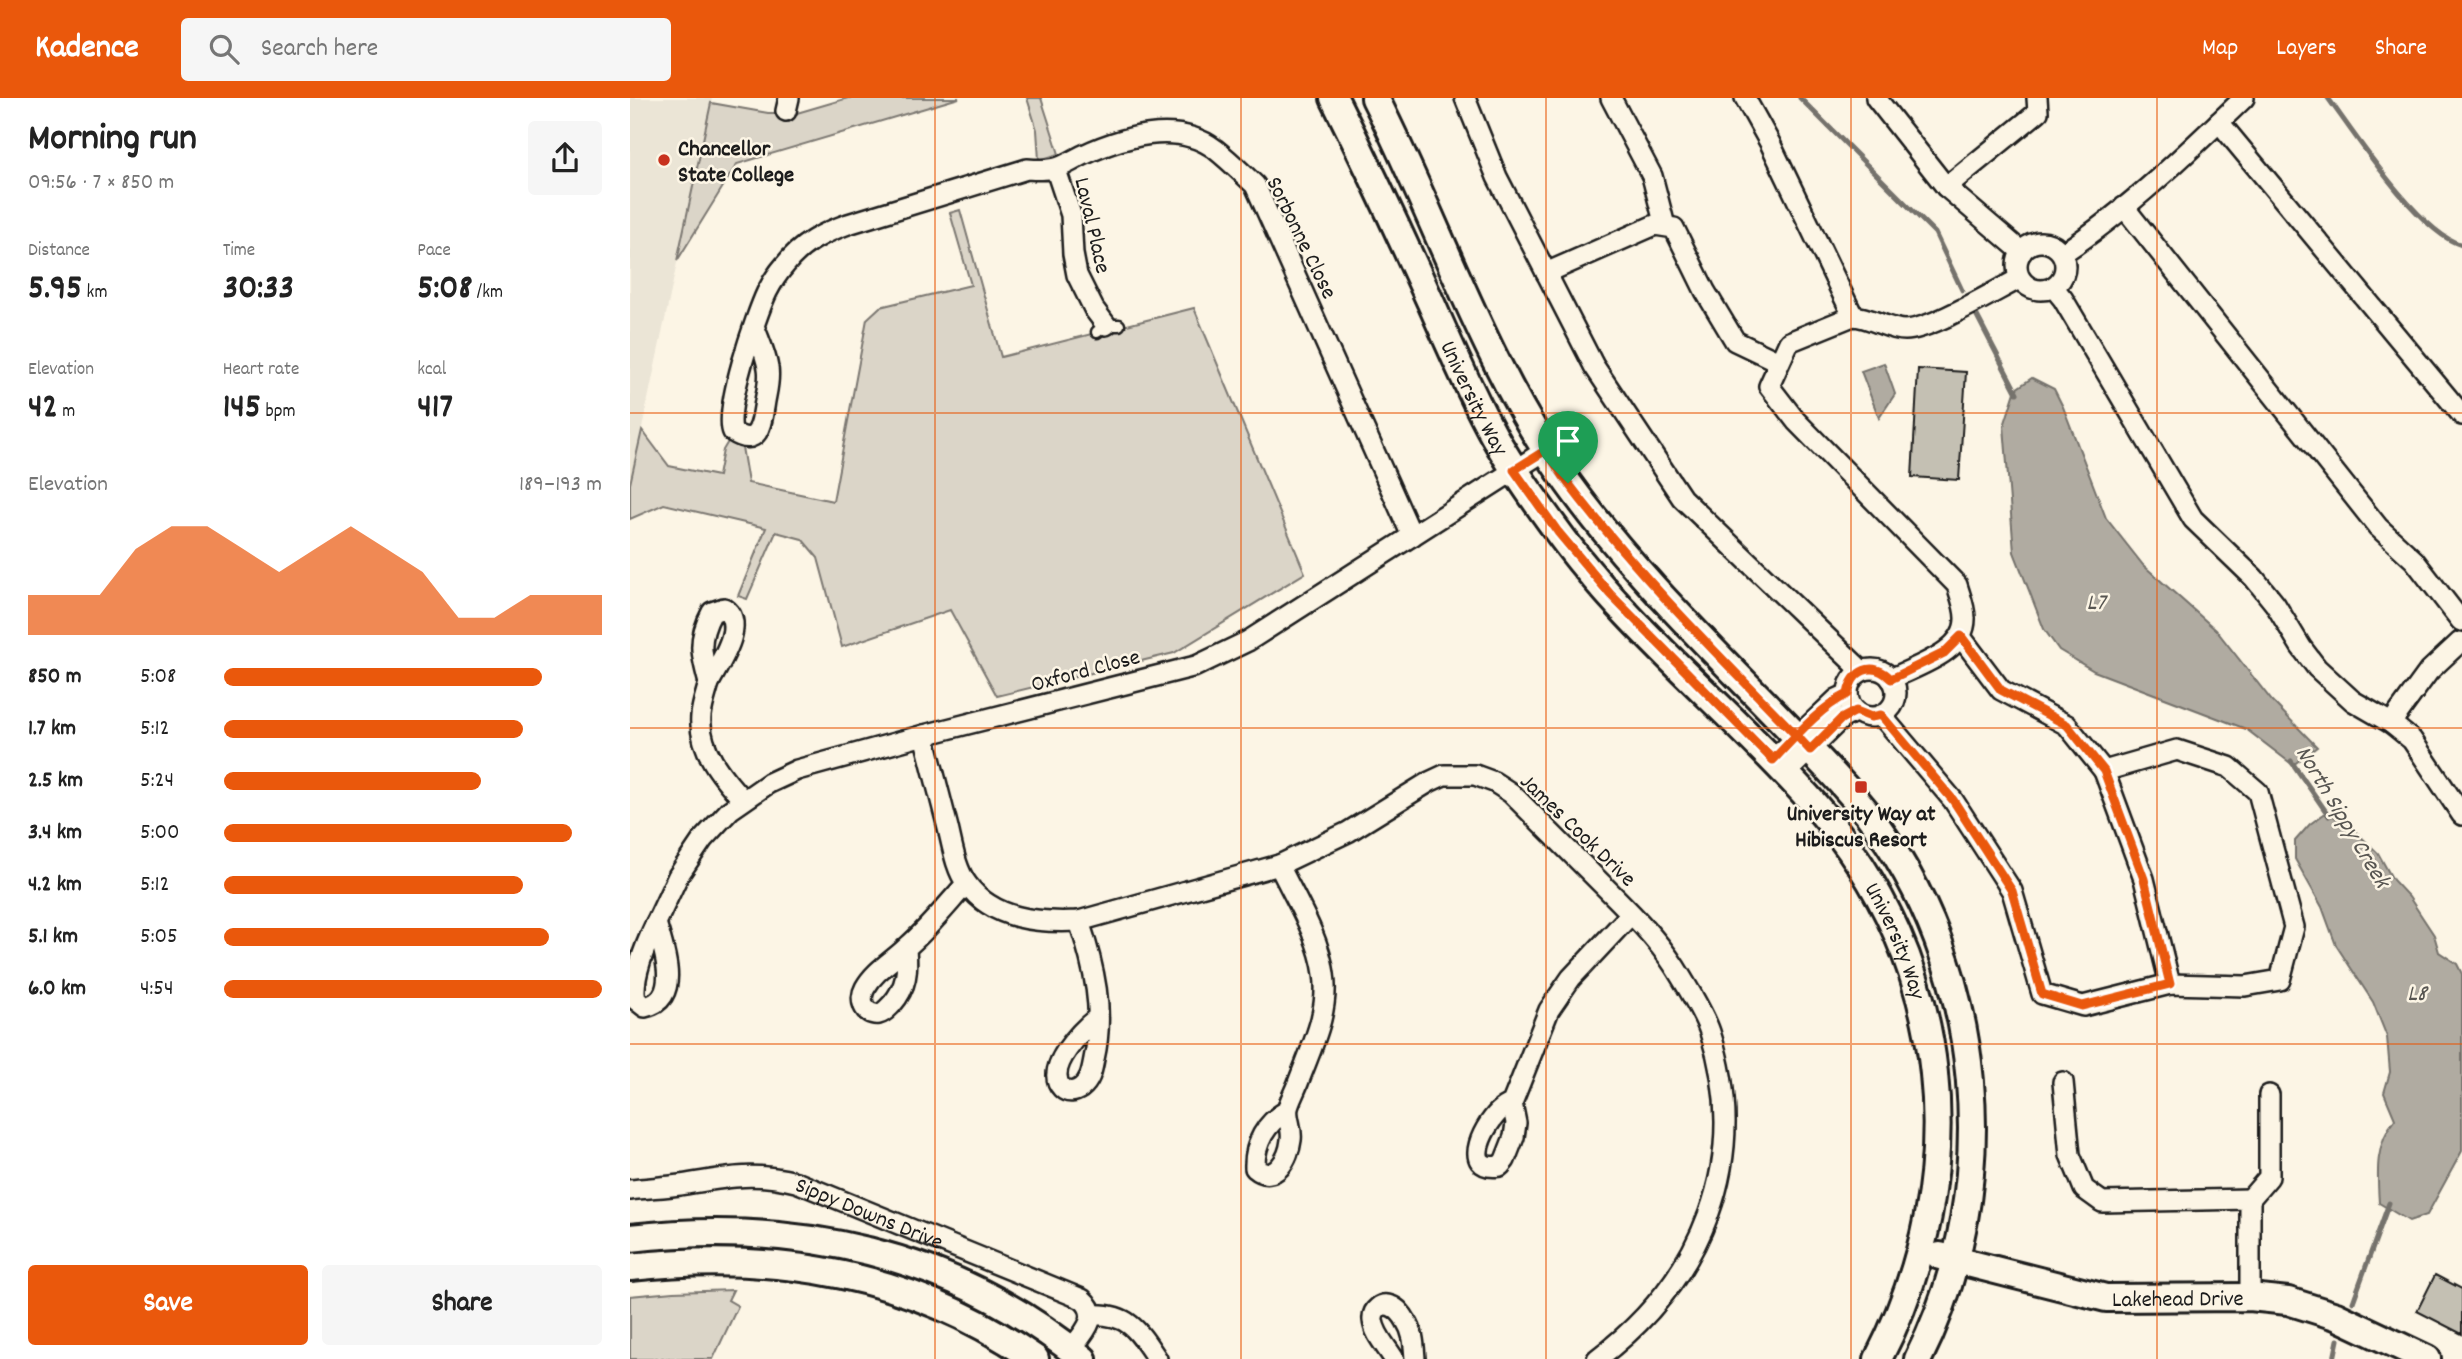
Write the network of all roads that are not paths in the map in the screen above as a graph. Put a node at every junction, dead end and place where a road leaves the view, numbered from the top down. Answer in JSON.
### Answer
{"nodes":[{"id":1,"x":1334,"y":98,"type":"edge"},
{"id":2,"x":1375,"y":98,"type":"edge"},
{"id":3,"x":1465,"y":98,"type":"edge"},
{"id":4,"x":1611,"y":98,"type":"edge"},
{"id":5,"x":1745,"y":98,"type":"edge"},
{"id":6,"x":1876,"y":98,"type":"edge"},
{"id":7,"x":2037,"y":98,"type":"edge"},
{"id":8,"x":2244,"y":98,"type":"edge"},
{"id":9,"x":2219,"y":122,"type":"junction"},
{"id":10,"x":1056,"y":170,"type":"junction"},
{"id":11,"x":1946,"y":187,"type":"junction"},
{"id":12,"x":2124,"y":207,"type":"junction"},
{"id":13,"x":1665,"y":226,"type":"junction"},
{"id":14,"x":2022,"y":252,"type":"junction"},
{"id":15,"x":2063,"y":253,"type":"junction"},
{"id":16,"x":1546,"y":273,"type":"junction"},
{"id":17,"x":2019,"y":279,"type":"junction"},
{"id":18,"x":2054,"y":288,"type":"junction"},
{"id":19,"x":1853,"y":317,"type":"junction"},
{"id":20,"x":754,"y":326,"type":"junction"},
{"id":21,"x":1107,"y":327,"type":"dead end"},
{"id":22,"x":1779,"y":362,"type":"junction"},
{"id":23,"x":2462,"y":415,"type":"edge"},
{"id":24,"x":1546,"y":450,"type":"junction"},
{"id":25,"x":1514,"y":470,"type":"junction"},
{"id":26,"x":1412,"y":536,"type":"junction"},
{"id":27,"x":2461,"y":620,"type":"edge"},
{"id":28,"x":1961,"y":636,"type":"junction"},
{"id":29,"x":2461,"y":643,"type":"edge"},
{"id":30,"x":1862,"y":671,"type":"junction"},
{"id":31,"x":1891,"y":679,"type":"junction"},
{"id":32,"x":709,"y":683,"type":"dead end"},
{"id":33,"x":1852,"y":702,"type":"junction"},
{"id":34,"x":1881,"y":715,"type":"junction"},
{"id":35,"x":2391,"y":723,"type":"junction"},
{"id":36,"x":924,"y":735,"type":"junction"},
{"id":37,"x":1803,"y":743,"type":"junction"},
{"id":38,"x":1779,"y":766,"type":"junction"},
{"id":39,"x":2104,"y":771,"type":"junction"},
{"id":40,"x":743,"y":800,"type":"junction"},
{"id":41,"x":2462,"y":815,"type":"edge"},
{"id":42,"x":1279,"y":864,"type":"junction"},
{"id":43,"x":966,"y":884,"type":"junction"},
{"id":44,"x":1631,"y":914,"type":"junction"},
{"id":45,"x":1079,"y":921,"type":"junction"},
{"id":46,"x":656,"y":923,"type":"dead end"},
{"id":47,"x":906,"y":949,"type":"dead end"},
{"id":48,"x":2170,"y":984,"type":"junction"},
{"id":49,"x":1098,"y":1017,"type":"dead end"},
{"id":50,"x":2063,"y":1082,"type":"dead end"},
{"id":51,"x":2269,"y":1095,"type":"dead end"},
{"id":52,"x":1512,"y":1103,"type":"dead end"},
{"id":53,"x":1287,"y":1111,"type":"dead end"},
{"id":54,"x":630,"y":1189,"type":"edge"},
{"id":55,"x":2250,"y":1199,"type":"junction"},
{"id":56,"x":630,"y":1238,"type":"edge"},
{"id":57,"x":1922,"y":1251,"type":"junction"},
{"id":58,"x":1956,"y":1261,"type":"junction"},
{"id":59,"x":630,"y":1267,"type":"edge"},
{"id":60,"x":2250,"y":1297,"type":"junction"},
{"id":61,"x":1091,"y":1315,"type":"junction"},
{"id":62,"x":1073,"y":1356,"type":"edge"},
{"id":63,"x":1035,"y":1359,"type":"edge"},
{"id":64,"x":1157,"y":1359,"type":"edge"},
{"id":65,"x":1394,"y":1359,"type":"edge"},
{"id":66,"x":1415,"y":1359,"type":"edge"},
{"id":67,"x":1597,"y":1359,"type":"edge"},
{"id":68,"x":1878,"y":1359,"type":"edge"},
{"id":69,"x":1918,"y":1359,"type":"edge"},
{"id":70,"x":2427,"y":1359,"type":"edge"}],
"edges":[{"from":1,"to":25,"type":"main road","name":"University Way"},
{"from":2,"to":24,"type":"main road","name":"University Way"},
{"from":3,"to":16,"type":"street"},
{"from":4,"to":13,"type":"street"},
{"from":5,"to":19,"type":"street"},
{"from":6,"to":11,"type":"street"},
{"from":7,"to":11,"type":"street"},
{"from":8,"to":9,"type":"street"},
{"from":9,"to":12,"type":"street"},
{"from":9,"to":23,"type":"street"},
{"from":10,"to":20,"type":"street","name":"Sorbonne Close"},
{"from":10,"to":21,"type":"street","name":"Laval Place"},
{"from":10,"to":26,"type":"street","name":"Sorbonne Close"},
{"from":11,"to":14,"type":"street"},
{"from":12,"to":15,"type":"street"},
{"from":12,"to":27,"type":"street"},
{"from":13,"to":16,"type":"street"},
{"from":13,"to":22,"type":"street"},
{"from":14,"to":15,"type":"street"},
{"from":14,"to":17,"type":"street"},
{"from":15,"to":18,"type":"street"},
{"from":16,"to":30,"type":"street"},
{"from":17,"to":18,"type":"street"},
{"from":17,"to":19,"type":"street"},
{"from":18,"to":35,"type":"street"},
{"from":19,"to":22,"type":"street"},
{"from":20,"to":20,"type":"street","name":"Sorbonne Close"},
{"from":22,"to":28,"type":"street"},
{"from":24,"to":25,"type":"street","name":"Oxford Close"},
{"from":24,"to":37,"type":"main road","name":"University Way"},
{"from":25,"to":26,"type":"street","name":"Oxford Close"},
{"from":25,"to":38,"type":"main road","name":"University Way"},
{"from":26,"to":36,"type":"street","name":"Oxford Close"},
{"from":27,"to":29,"type":"street"},
{"from":28,"to":31,"type":"street"},
{"from":28,"to":39,"type":"street"},
{"from":29,"to":35,"type":"street"},
{"from":30,"to":31,"type":"street"},
{"from":30,"to":33,"type":"street"},
{"from":31,"to":34,"type":"street"},
{"from":32,"to":40,"type":"street"},
{"from":33,"to":34,"type":"street"},
{"from":33,"to":37,"type":"street"},
{"from":34,"to":48,"type":"street"},
{"from":35,"to":41,"type":"street"},
{"from":36,"to":40,"type":"street","name":"Oxford Close"},
{"from":36,"to":43,"type":"street"},
{"from":37,"to":38,"type":"street"},
{"from":37,"to":58,"type":"main road","name":"University Way"},
{"from":38,"to":57,"type":"main road","name":"University Way"},
{"from":39,"to":48,"type":"street"},
{"from":39,"to":48,"type":"street"},
{"from":40,"to":46,"type":"street","name":"Oxford Close"},
{"from":42,"to":44,"type":"street","name":"James Cook Drive"},
{"from":42,"to":45,"type":"street","name":"James Cook Drive"},
{"from":42,"to":53,"type":"street"},
{"from":43,"to":45,"type":"street","name":"James Cook Drive"},
{"from":43,"to":47,"type":"street"},
{"from":44,"to":52,"type":"street"},
{"from":44,"to":67,"type":"street","name":"James Cook Drive"},
{"from":45,"to":49,"type":"street"},
{"from":50,"to":55,"type":"street"},
{"from":51,"to":55,"type":"street"},
{"from":54,"to":61,"type":"street","name":"Sippy Downs Drive"},
{"from":55,"to":60,"type":"street"},
{"from":56,"to":62,"type":"main road","name":"Sippy Downs Drive"},
{"from":57,"to":58,"type":"main road","name":"Lakehead Drive"},
{"from":57,"to":68,"type":"main road","name":"University Way"},
{"from":58,"to":60,"type":"main road","name":"Lakehead Drive"},
{"from":58,"to":69,"type":"main road","name":"University Way"},
{"from":59,"to":63,"type":"main road"},
{"from":60,"to":70,"type":"main road","name":"Lakehead Drive"},
{"from":61,"to":62,"type":"street","name":"Sippy Downs Drive"},
{"from":61,"to":64,"type":"street"},
{"from":65,"to":66,"type":"street"}]}
